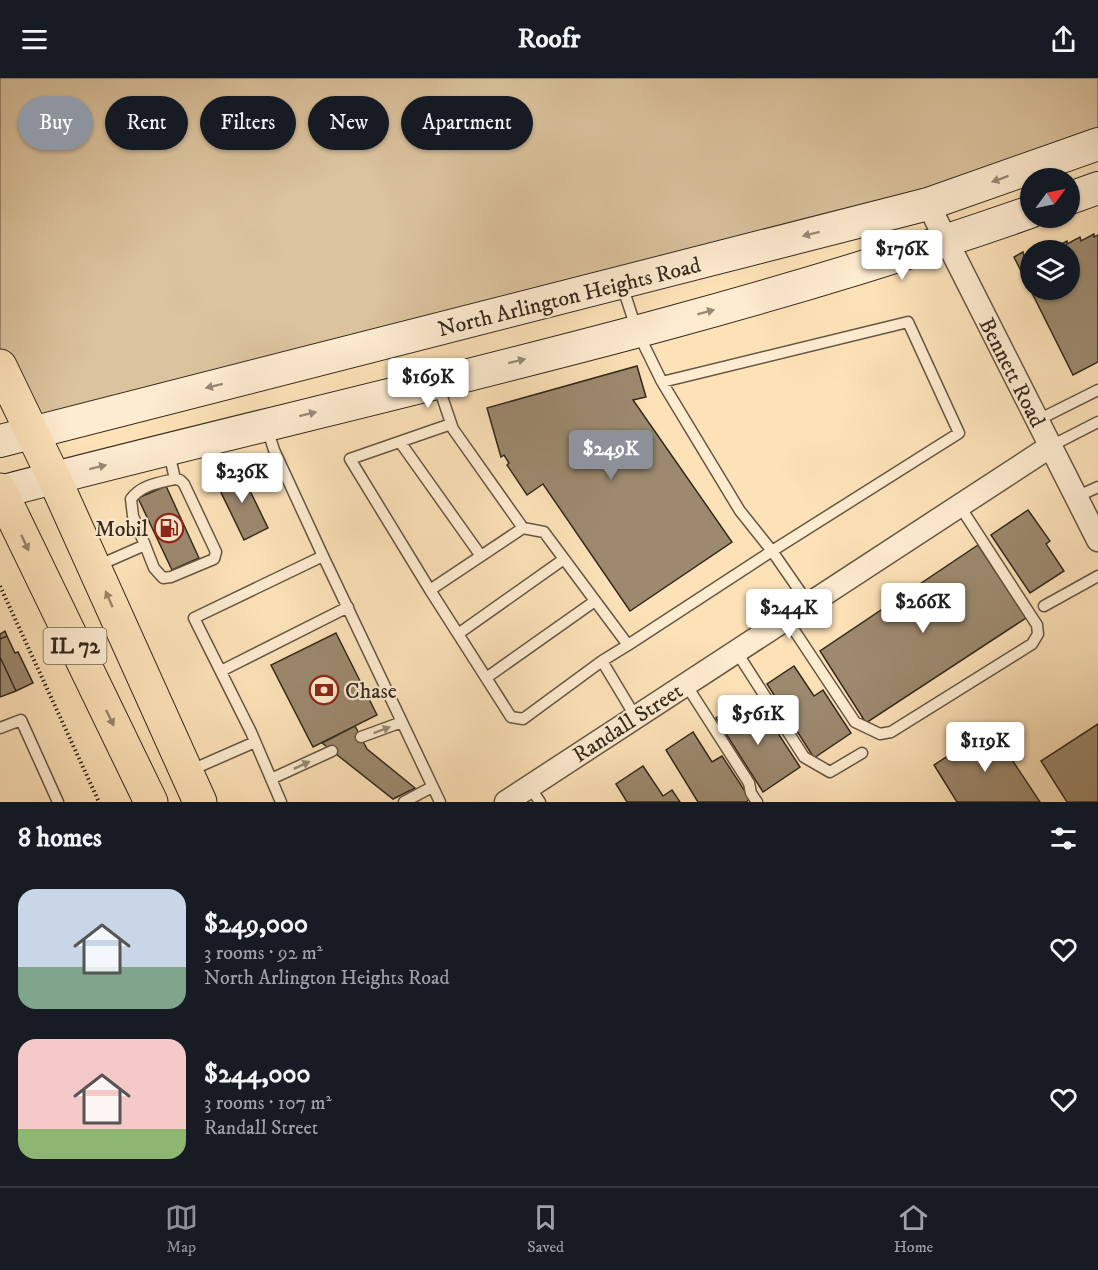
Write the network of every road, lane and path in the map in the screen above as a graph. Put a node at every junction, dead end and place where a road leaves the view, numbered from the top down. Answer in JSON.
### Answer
{"nodes":[{"id":1,"x":1098,"y":144,"type":"edge"},
{"id":2,"x":1098,"y":188,"type":"edge"},
{"id":3,"x":1080,"y":194,"type":"edge"},
{"id":4,"x":928,"y":204,"type":"junction"},
{"id":5,"x":1020,"y":215,"type":"edge"},
{"id":6,"x":947,"y":241,"type":"junction"},
{"id":7,"x":621,"y":282,"type":"junction"},
{"id":8,"x":637,"y":331,"type":"junction"},
{"id":9,"x":0,"y":366,"type":"edge"},
{"id":10,"x":437,"y":382,"type":"junction"},
{"id":11,"x":662,"y":382,"type":"junction"},
{"id":12,"x":1098,"y":390,"type":"edge"},
{"id":13,"x":1038,"y":420,"type":"junction"},
{"id":14,"x":1098,"y":422,"type":"edge"},
{"id":15,"x":266,"y":424,"type":"junction"},
{"id":16,"x":452,"y":424,"type":"junction"},
{"id":17,"x":32,"y":432,"type":"junction"},
{"id":18,"x":0,"y":441,"type":"edge"},
{"id":19,"x":400,"y":442,"type":"junction"},
{"id":20,"x":1051,"y":446,"type":"junction"},
{"id":21,"x":171,"y":464,"type":"junction"},
{"id":22,"x":54,"y":478,"type":"junction"},
{"id":23,"x":1098,"y":487,"type":"edge"},
{"id":24,"x":0,"y":491,"type":"edge"},
{"id":25,"x":1076,"y":497,"type":"junction"},
{"id":26,"x":960,"y":505,"type":"junction"},
{"id":27,"x":523,"y":528,"type":"junction"},
{"id":28,"x":1098,"y":540,"type":"edge"},
{"id":29,"x":145,"y":545,"type":"junction"},
{"id":30,"x":772,"y":551,"type":"junction"},
{"id":31,"x":323,"y":556,"type":"junction"},
{"id":32,"x":481,"y":556,"type":"junction"},
{"id":33,"x":564,"y":559,"type":"junction"},
{"id":34,"x":94,"y":567,"type":"junction"},
{"id":35,"x":1098,"y":576,"type":"edge"},
{"id":36,"x":0,"y":586,"type":"edge"},
{"id":37,"x":430,"y":590,"type":"junction"},
{"id":38,"x":595,"y":601,"type":"junction"},
{"id":39,"x":808,"y":603,"type":"junction"},
{"id":40,"x":1044,"y":606,"type":"dead end"},
{"id":41,"x":348,"y":607,"type":"junction"},
{"id":42,"x":786,"y":618,"type":"junction"},
{"id":43,"x":458,"y":634,"type":"junction"},
{"id":44,"x":627,"y":645,"type":"junction"},
{"id":45,"x":736,"y":651,"type":"junction"},
{"id":46,"x":602,"y":661,"type":"junction"},
{"id":47,"x":222,"y":671,"type":"junction"},
{"id":48,"x":486,"y":678,"type":"junction"},
{"id":49,"x":685,"y":683,"type":"junction"},
{"id":50,"x":635,"y":716,"type":"junction"},
{"id":51,"x":402,"y":722,"type":"junction"},
{"id":52,"x":0,"y":728,"type":"edge"},
{"id":53,"x":361,"y":737,"type":"dead end"},
{"id":54,"x":255,"y":742,"type":"junction"},
{"id":55,"x":332,"y":751,"type":"dead end"},
{"id":56,"x":862,"y":753,"type":"dead end"},
{"id":57,"x":271,"y":779,"type":"junction"},
{"id":58,"x":432,"y":786,"type":"junction"},
{"id":59,"x":193,"y":792,"type":"edge"},
{"id":60,"x":535,"y":794,"type":"edge"},
{"id":61,"x":58,"y":802,"type":"edge"},
{"id":62,"x":99,"y":802,"type":"edge"},
{"id":63,"x":151,"y":802,"type":"edge"},
{"id":64,"x":281,"y":802,"type":"edge"},
{"id":65,"x":404,"y":802,"type":"edge"},
{"id":66,"x":440,"y":802,"type":"edge"},
{"id":67,"x":506,"y":802,"type":"edge"},
{"id":68,"x":757,"y":802,"type":"edge"}],
"edges":[{"from":1,"to":4,"type":"main road","name":"North Arlington Heights Road","one_way":true},
{"from":2,"to":3,"type":"main road"},
{"from":4,"to":6,"type":"street","name":"Bennett Road"},
{"from":4,"to":7,"type":"main road","name":"North Arlington Heights Road","one_way":true},
{"from":5,"to":6,"type":"main road"},
{"from":8,"to":6,"type":"main road","one_way":true},
{"from":6,"to":13,"type":"street","name":"Bennett Road"},
{"from":7,"to":8,"type":"lane"},
{"from":7,"to":17,"type":"main road","name":"North Arlington Heights Road","one_way":true},
{"from":10,"to":8,"type":"main road","one_way":true},
{"from":8,"to":11,"type":"lane"},
{"from":9,"to":17,"type":"main road","number":"IL 72"},
{"from":15,"to":10,"type":"main road","one_way":true},
{"from":10,"to":16,"type":"lane"},
{"from":11,"to":30,"type":"lane"},
{"from":11,"to":30,"type":"lane"},
{"from":12,"to":13,"type":"lane"},
{"from":13,"to":20,"type":"street","name":"Bennett Road"},
{"from":14,"to":20,"type":"lane"},
{"from":15,"to":21,"type":"main road"},
{"from":15,"to":31,"type":"lane"},
{"from":16,"to":19,"type":"lane"},
{"from":16,"to":27,"type":"lane"},
{"from":17,"to":18,"type":"main road","name":"North Arlington Heights Road"},
{"from":17,"to":22,"type":"main road","number":"IL 72"},
{"from":19,"to":32,"type":"lane"},
{"from":19,"to":37,"type":"lane"},
{"from":20,"to":25,"type":"street","name":"Bennett Road"},
{"from":20,"to":26,"type":"street","name":"Randall Street"},
{"from":22,"to":21,"type":"main road","one_way":true},
{"from":21,"to":29,"type":"lane"},
{"from":21,"to":29,"type":"lane"},
{"from":22,"to":24,"type":"main road"},
{"from":22,"to":34,"type":"main road","number":"IL 72"},
{"from":23,"to":25,"type":"lane"},
{"from":24,"to":63,"type":"main road","number":"IL 72","one_way":true},
{"from":25,"to":28,"type":"street","name":"Bennett Road"},
{"from":26,"to":39,"type":"street","name":"Randall Street"},
{"from":26,"to":42,"type":"lane"},
{"from":27,"to":32,"type":"lane"},
{"from":27,"to":33,"type":"lane"},
{"from":29,"to":34,"type":"lane"},
{"from":30,"to":39,"type":"lane"},
{"from":30,"to":44,"type":"lane"},
{"from":31,"to":41,"type":"lane"},
{"from":31,"to":47,"type":"lane"},
{"from":32,"to":37,"type":"lane"},
{"from":33,"to":38,"type":"lane"},
{"from":33,"to":43,"type":"lane"},
{"from":59,"to":34,"type":"main road","number":"IL 72","one_way":true},
{"from":35,"to":40,"type":"lane"},
{"from":36,"to":62,"type":"path"},
{"from":37,"to":43,"type":"lane"},
{"from":38,"to":44,"type":"lane"},
{"from":38,"to":48,"type":"lane"},
{"from":39,"to":42,"type":"street","name":"Randall Street"},
{"from":41,"to":47,"type":"lane"},
{"from":41,"to":51,"type":"lane"},
{"from":42,"to":45,"type":"street","name":"Randall Street"},
{"from":43,"to":48,"type":"lane"},
{"from":44,"to":46,"type":"lane"},
{"from":45,"to":49,"type":"street","name":"Randall Street"},
{"from":45,"to":56,"type":"lane"},
{"from":46,"to":48,"type":"lane"},
{"from":46,"to":50,"type":"lane"},
{"from":47,"to":54,"type":"lane"},
{"from":49,"to":50,"type":"street","name":"Randall Street"},
{"from":49,"to":68,"type":"lane"},
{"from":50,"to":60,"type":"street","name":"Randall Street"},
{"from":53,"to":51,"type":"lane","one_way":true},
{"from":51,"to":58,"type":"lane"},
{"from":52,"to":61,"type":"lane"},
{"from":54,"to":57,"type":"lane"},
{"from":54,"to":59,"type":"lane"},
{"from":57,"to":55,"type":"lane","one_way":true},
{"from":57,"to":64,"type":"lane"},
{"from":58,"to":65,"type":"lane"},
{"from":58,"to":66,"type":"lane"},
{"from":60,"to":67,"type":"street","name":"Randall Street"}]}
